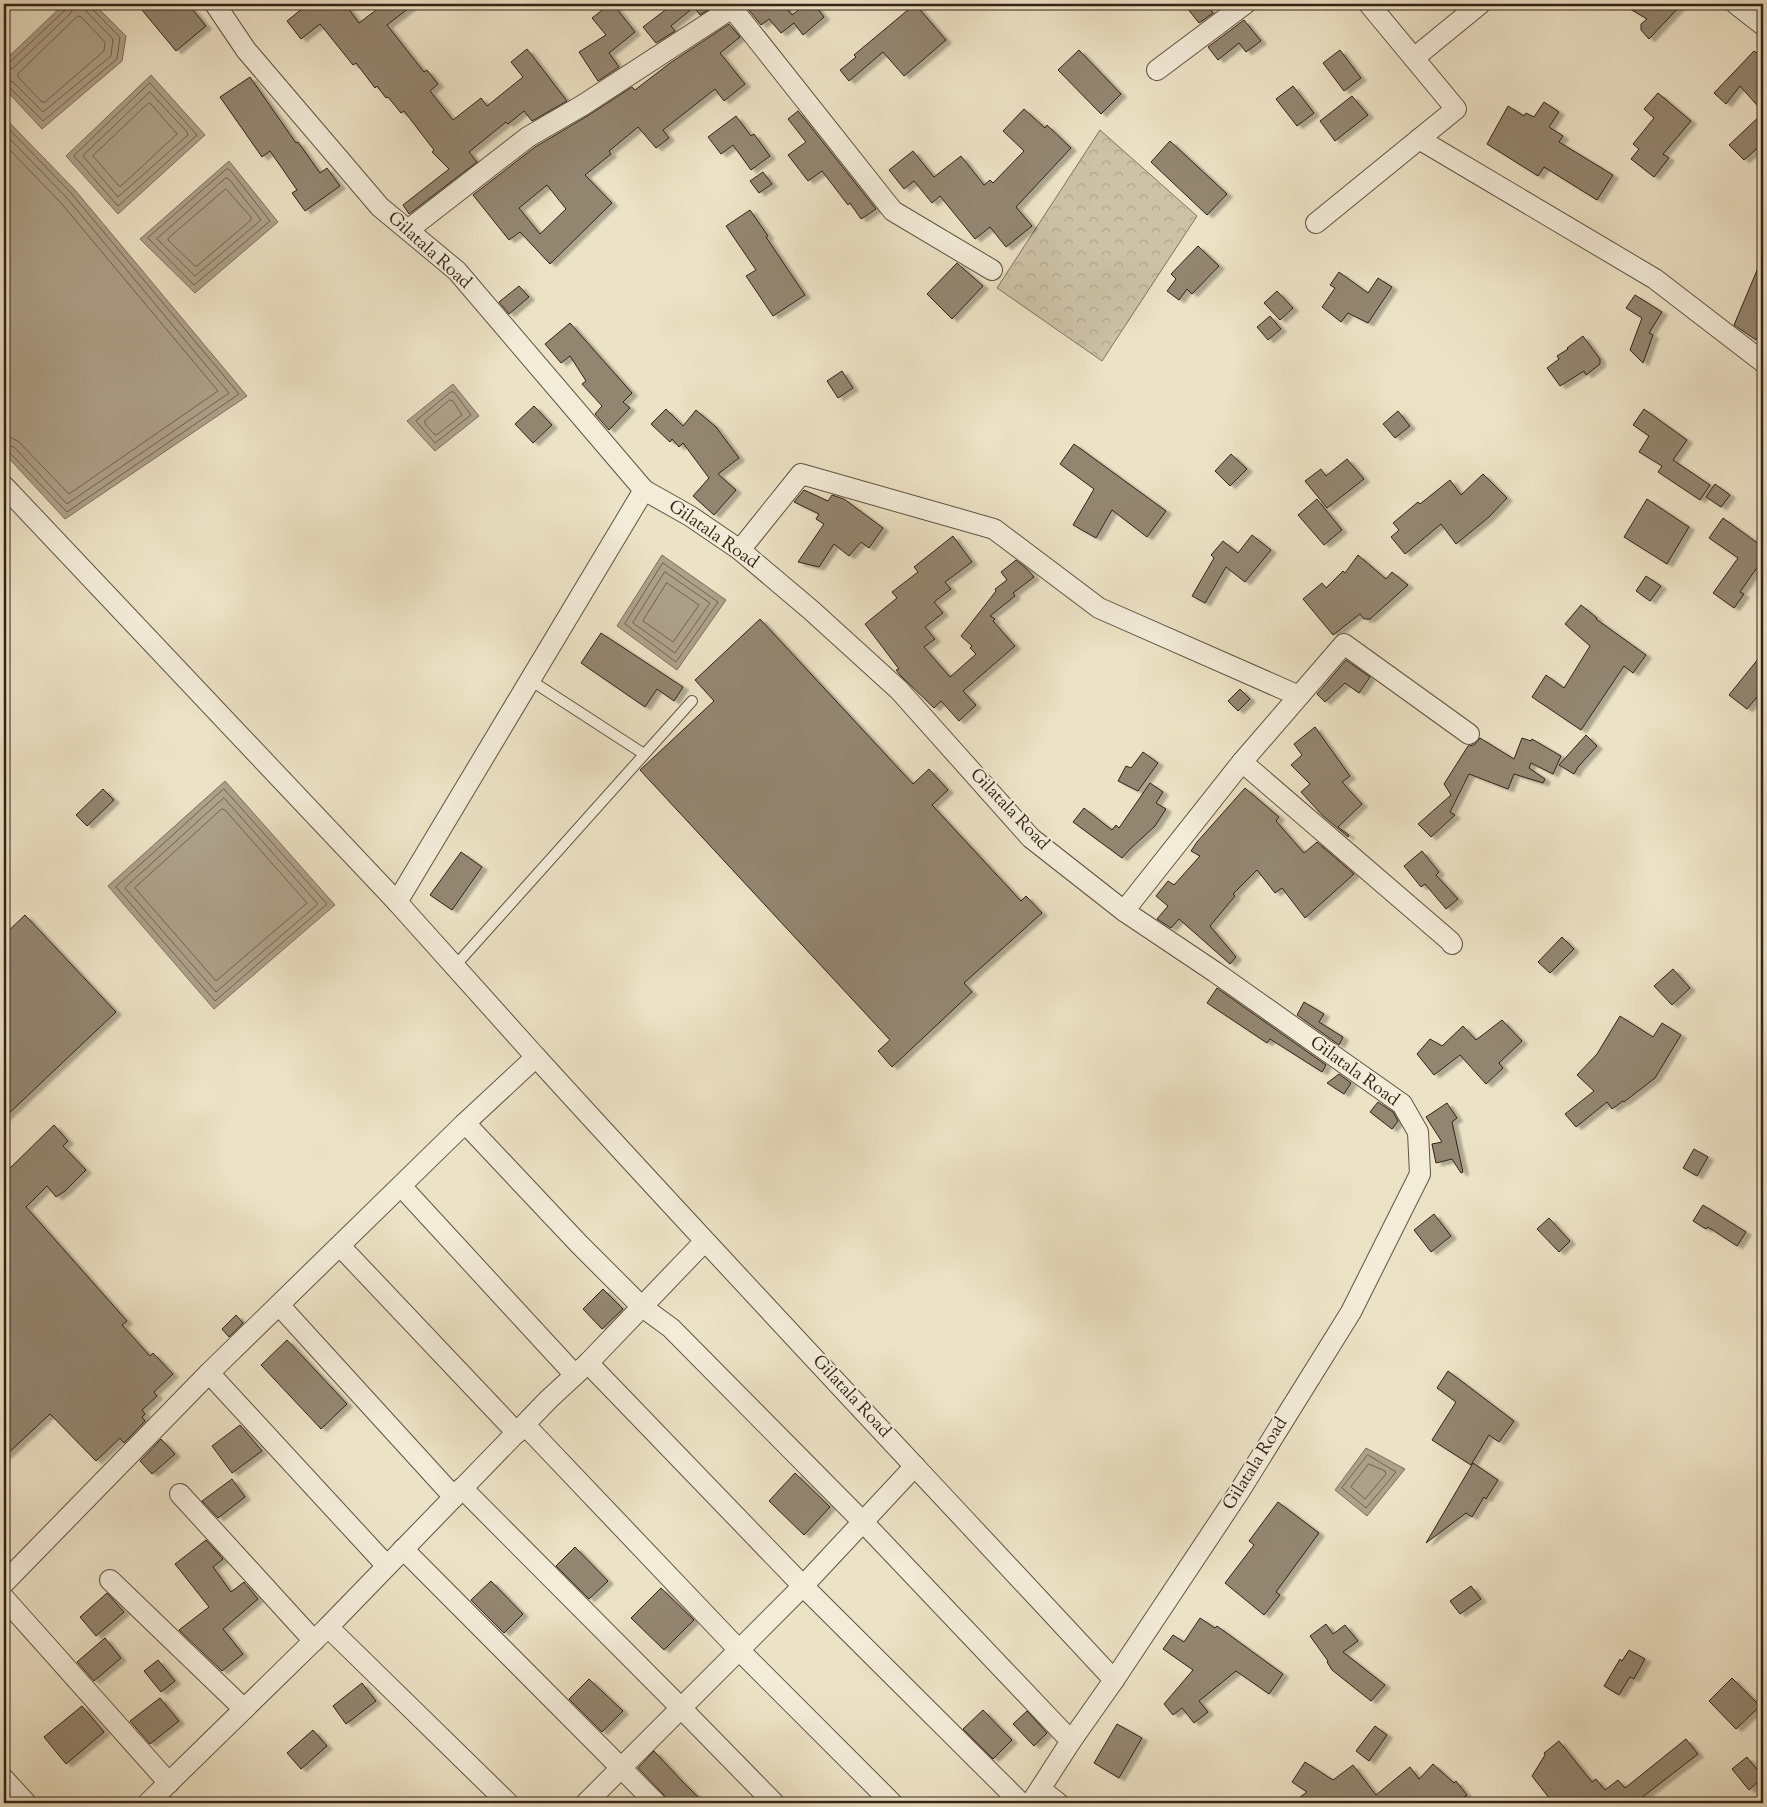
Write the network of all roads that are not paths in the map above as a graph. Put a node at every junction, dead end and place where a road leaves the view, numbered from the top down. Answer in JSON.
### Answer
{"nodes":[{"id":1,"x":215,"y":4,"type":"edge"},
{"id":2,"x":1245,"y":4,"type":"edge"},
{"id":3,"x":1369,"y":4,"type":"edge"},
{"id":4,"x":1480,"y":4,"type":"edge"},
{"id":5,"x":1736,"y":4,"type":"edge"},
{"id":6,"x":728,"y":6,"type":"edge"},
{"id":7,"x":1763,"y":25,"type":"edge"},
{"id":8,"x":1414,"y":58,"type":"junction"},
{"id":9,"x":1157,"y":70,"type":"dead end"},
{"id":10,"x":1419,"y":139,"type":"junction"},
{"id":11,"x":1316,"y":223,"type":"dead end"},
{"id":12,"x":408,"y":230,"type":"junction"},
{"id":13,"x":992,"y":270,"type":"dead end"},
{"id":14,"x":1763,"y":362,"type":"edge"},
{"id":15,"x":4,"y":486,"type":"edge"},
{"id":16,"x":644,"y":490,"type":"junction"},
{"id":17,"x":740,"y":550,"type":"junction"},
{"id":18,"x":530,"y":680,"type":"junction"},
{"id":19,"x":1299,"y":696,"type":"junction"},
{"id":20,"x":692,"y":700,"type":"dead end"},
{"id":21,"x":1469,"y":734,"type":"dead end"},
{"id":22,"x":644,"y":754,"type":"junction"},
{"id":23,"x":1242,"y":762,"type":"junction"},
{"id":24,"x":397,"y":902,"type":"junction"},
{"id":25,"x":1124,"y":911,"type":"junction"},
{"id":26,"x":1452,"y":944,"type":"dead end"},
{"id":27,"x":455,"y":966,"type":"junction"},
{"id":28,"x":536,"y":1057,"type":"junction"},
{"id":29,"x":465,"y":1123,"type":"junction"},
{"id":30,"x":401,"y":1186,"type":"junction"},
{"id":31,"x":704,"y":1242,"type":"junction"},
{"id":32,"x":340,"y":1246,"type":"junction"},
{"id":33,"x":279,"y":1305,"type":"junction"},
{"id":34,"x":641,"y":1306,"type":"junction"},
{"id":35,"x":581,"y":1369,"type":"junction"},
{"id":36,"x":209,"y":1373,"type":"junction"},
{"id":37,"x":521,"y":1429,"type":"junction"},
{"id":38,"x":916,"y":1466,"type":"junction"},
{"id":39,"x":458,"y":1493,"type":"junction"},
{"id":40,"x":180,"y":1494,"type":"dead end"},
{"id":41,"x":864,"y":1523,"type":"junction"},
{"id":42,"x":403,"y":1549,"type":"junction"},
{"id":43,"x":387,"y":1566,"type":"junction"},
{"id":44,"x":110,"y":1580,"type":"dead end"},
{"id":45,"x":4,"y":1583,"type":"edge"},
{"id":46,"x":803,"y":1586,"type":"junction"},
{"id":47,"x":4,"y":1598,"type":"edge"},
{"id":48,"x":328,"y":1627,"type":"junction"},
{"id":49,"x":314,"y":1641,"type":"junction"},
{"id":50,"x":739,"y":1650,"type":"junction"},
{"id":51,"x":1114,"y":1680,"type":"junction"},
{"id":52,"x":681,"y":1708,"type":"junction"},
{"id":53,"x":244,"y":1709,"type":"junction"},
{"id":54,"x":1071,"y":1741,"type":"junction"},
{"id":55,"x":621,"y":1768,"type":"junction"},
{"id":56,"x":4,"y":1779,"type":"edge"},
{"id":57,"x":169,"y":1783,"type":"junction"},
{"id":58,"x":1036,"y":1796,"type":"edge"},
{"id":59,"x":26,"y":1803,"type":"edge"},
{"id":60,"x":148,"y":1803,"type":"edge"},
{"id":61,"x":508,"y":1803,"type":"edge"},
{"id":62,"x":586,"y":1803,"type":"edge"},
{"id":63,"x":656,"y":1803,"type":"edge"},
{"id":64,"x":774,"y":1803,"type":"edge"},
{"id":65,"x":892,"y":1803,"type":"edge"},
{"id":66,"x":1021,"y":1803,"type":"edge"},
{"id":67,"x":1058,"y":1803,"type":"edge"}],
"edges":[{"from":1,"to":12,"type":"street","name":"Gilatala Road"},
{"from":2,"to":9,"type":"street"},
{"from":3,"to":8,"type":"street"},
{"from":4,"to":8,"type":"street"},
{"from":5,"to":7,"type":"street"},
{"from":6,"to":12,"type":"street"},
{"from":6,"to":13,"type":"street"},
{"from":8,"to":10,"type":"street"},
{"from":10,"to":11,"type":"street"},
{"from":10,"to":14,"type":"street"},
{"from":12,"to":16,"type":"street","name":"Gilatala Road"},
{"from":15,"to":24,"type":"street","name":"Gilatala Road"},
{"from":16,"to":17,"type":"street","name":"Gilatala Road"},
{"from":16,"to":18,"type":"street"},
{"from":17,"to":19,"type":"street"},
{"from":17,"to":25,"type":"street","name":"Gilatala Road"},
{"from":18,"to":22,"type":"lane"},
{"from":18,"to":24,"type":"street"},
{"from":19,"to":21,"type":"street"},
{"from":19,"to":23,"type":"street"},
{"from":20,"to":22,"type":"lane"},
{"from":22,"to":27,"type":"lane"},
{"from":23,"to":25,"type":"street"},
{"from":23,"to":26,"type":"street"},
{"from":24,"to":27,"type":"street","name":"Gilatala Road"},
{"from":25,"to":51,"type":"street","name":"Gilatala Road"},
{"from":27,"to":28,"type":"street","name":"Gilatala Road"},
{"from":28,"to":29,"type":"street"},
{"from":28,"to":31,"type":"street","name":"Gilatala Road"},
{"from":29,"to":30,"type":"street"},
{"from":29,"to":34,"type":"street"},
{"from":30,"to":32,"type":"street"},
{"from":30,"to":35,"type":"street"},
{"from":31,"to":34,"type":"street"},
{"from":31,"to":38,"type":"street","name":"Gilatala Road"},
{"from":32,"to":33,"type":"street"},
{"from":32,"to":37,"type":"street"},
{"from":33,"to":36,"type":"street"},
{"from":33,"to":39,"type":"street"},
{"from":34,"to":35,"type":"street"},
{"from":34,"to":41,"type":"street"},
{"from":35,"to":37,"type":"street"},
{"from":35,"to":46,"type":"street"},
{"from":36,"to":43,"type":"street"},
{"from":36,"to":45,"type":"street"},
{"from":37,"to":39,"type":"street"},
{"from":37,"to":50,"type":"street"},
{"from":38,"to":41,"type":"street"},
{"from":38,"to":51,"type":"street","name":"Gilatala Road"},
{"from":39,"to":42,"type":"street"},
{"from":39,"to":52,"type":"street"},
{"from":40,"to":49,"type":"street"},
{"from":41,"to":46,"type":"street"},
{"from":41,"to":54,"type":"street"},
{"from":42,"to":43,"type":"street"},
{"from":42,"to":55,"type":"street"},
{"from":43,"to":48,"type":"street"},
{"from":44,"to":53,"type":"street"},
{"from":46,"to":50,"type":"street"},
{"from":46,"to":66,"type":"street"},
{"from":47,"to":57,"type":"street"},
{"from":48,"to":49,"type":"street"},
{"from":48,"to":61,"type":"street"},
{"from":49,"to":53,"type":"street"},
{"from":50,"to":52,"type":"street"},
{"from":50,"to":65,"type":"street"},
{"from":51,"to":54,"type":"street"},
{"from":52,"to":55,"type":"street"},
{"from":52,"to":64,"type":"street"},
{"from":53,"to":57,"type":"street"},
{"from":54,"to":58,"type":"street"},
{"from":55,"to":62,"type":"street"},
{"from":55,"to":63,"type":"street"},
{"from":56,"to":59,"type":"street"},
{"from":57,"to":60,"type":"street"},
{"from":58,"to":67,"type":"street"}]}
